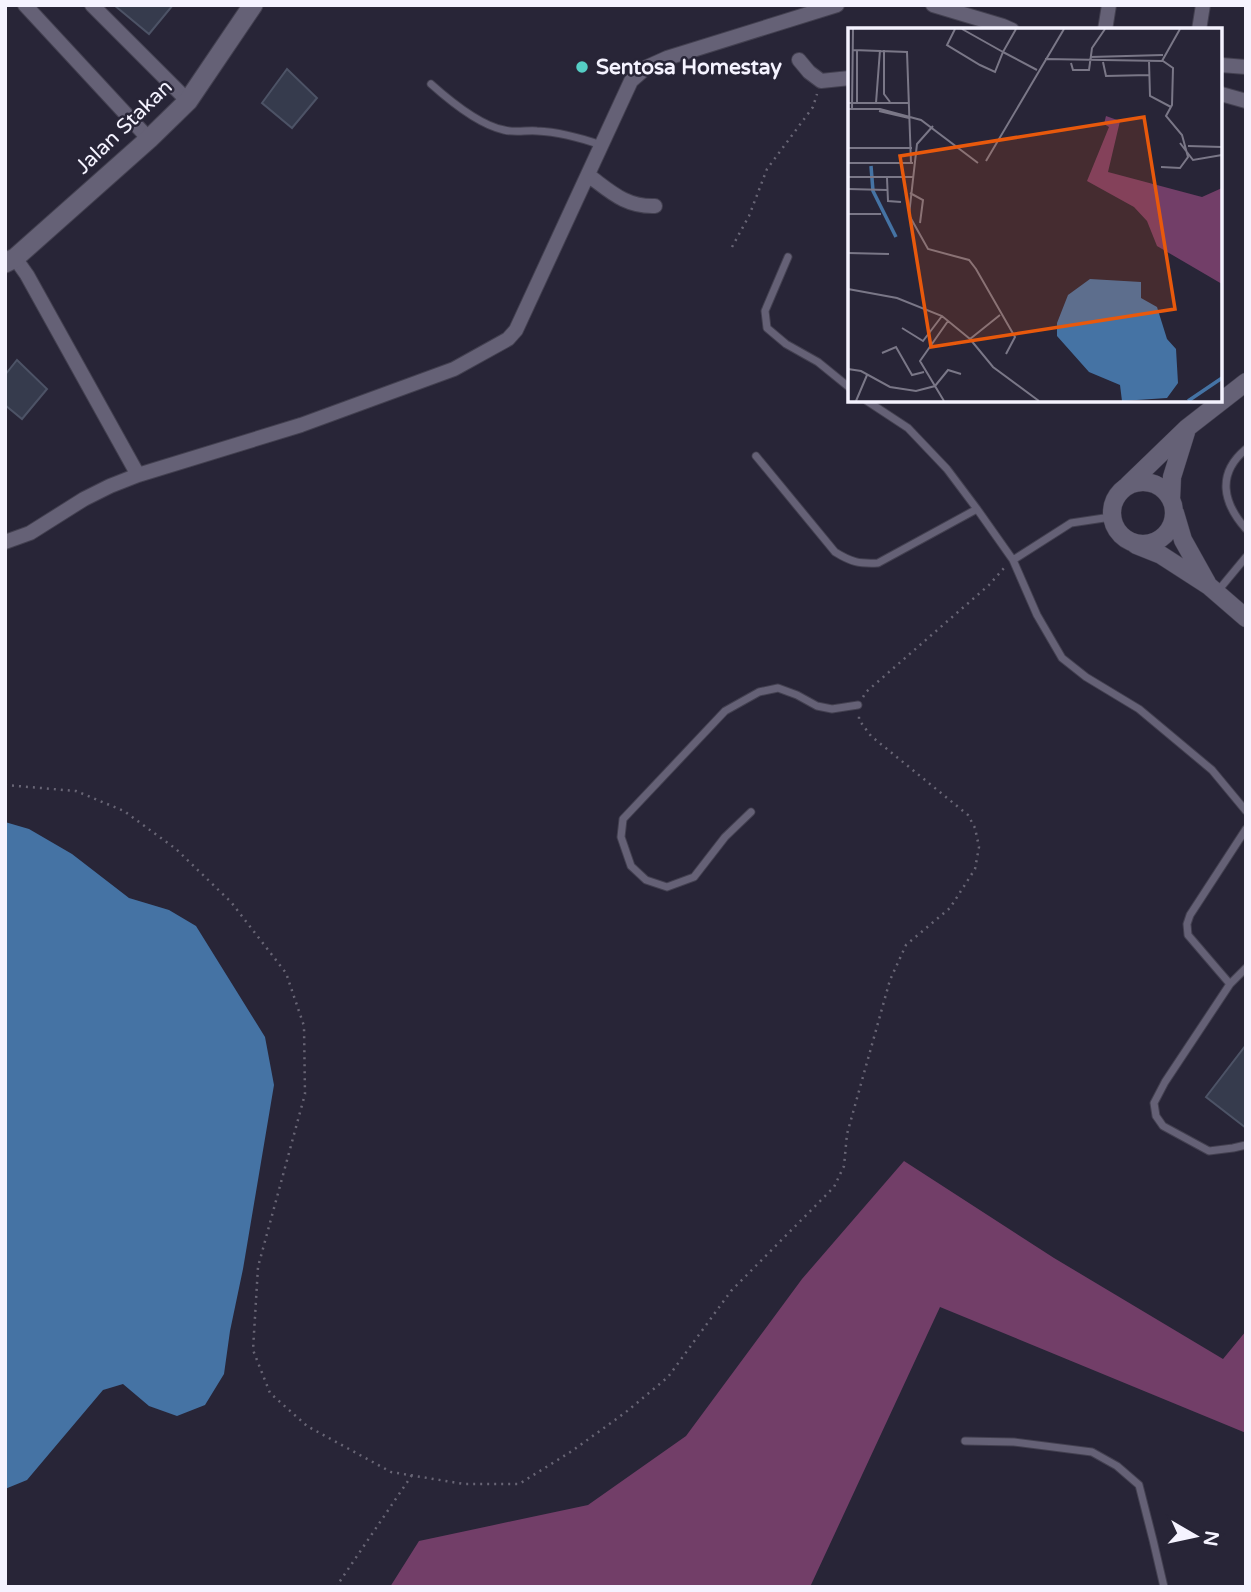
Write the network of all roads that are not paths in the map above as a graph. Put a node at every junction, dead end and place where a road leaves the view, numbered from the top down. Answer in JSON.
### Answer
{"nodes":[{"id":1,"x":25,"y":5,"type":"edge"},
{"id":2,"x":92,"y":5,"type":"edge"},
{"id":3,"x":253,"y":5,"type":"edge"},
{"id":4,"x":837,"y":5,"type":"edge"},
{"id":5,"x":933,"y":5,"type":"edge"},
{"id":6,"x":1108,"y":5,"type":"edge"},
{"id":7,"x":1203,"y":5,"type":"edge"},
{"id":8,"x":1005,"y":28,"type":"edge"},
{"id":9,"x":1105,"y":28,"type":"edge"},
{"id":10,"x":1199,"y":28,"type":"edge"},
{"id":11,"x":799,"y":60,"type":"dead end"},
{"id":12,"x":1223,"y":65,"type":"edge"},
{"id":13,"x":1246,"y":68,"type":"edge"},
{"id":14,"x":848,"y":79,"type":"edge"},
{"id":15,"x":431,"y":84,"type":"dead end"},
{"id":16,"x":1223,"y":95,"type":"edge"},
{"id":17,"x":188,"y":101,"type":"junction"},
{"id":18,"x":1246,"y":101,"type":"edge"},
{"id":19,"x":149,"y":139,"type":"junction"},
{"id":20,"x":602,"y":145,"type":"junction"},
{"id":21,"x":588,"y":174,"type":"junction"},
{"id":22,"x":655,"y":206,"type":"dead end"},
{"id":23,"x":788,"y":257,"type":"dead end"},
{"id":24,"x":10,"y":260,"type":"edge"},
{"id":25,"x":1246,"y":382,"type":"edge"},
{"id":26,"x":848,"y":386,"type":"edge"},
{"id":27,"x":1223,"y":400,"type":"edge"},
{"id":28,"x":869,"y":402,"type":"edge"},
{"id":29,"x":1220,"y":402,"type":"edge"},
{"id":30,"x":1187,"y":428,"type":"junction"},
{"id":31,"x":1246,"y":449,"type":"edge"},
{"id":32,"x":756,"y":456,"type":"dead end"},
{"id":33,"x":138,"y":475,"type":"junction"},
{"id":34,"x":1128,"y":485,"type":"junction"},
{"id":35,"x":1173,"y":505,"type":"junction"},
{"id":36,"x":977,"y":509,"type":"junction"},
{"id":37,"x":1111,"y":517,"type":"junction"},
{"id":38,"x":1246,"y":529,"type":"edge"},
{"id":39,"x":5,"y":542,"type":"edge"},
{"id":40,"x":1130,"y":542,"type":"junction"},
{"id":41,"x":1246,"y":557,"type":"edge"},
{"id":42,"x":1013,"y":560,"type":"junction"},
{"id":43,"x":1212,"y":590,"type":"junction"},
{"id":44,"x":1246,"y":618,"type":"edge"},
{"id":45,"x":858,"y":705,"type":"road end"},
{"id":46,"x":1246,"y":811,"type":"edge"},
{"id":47,"x":751,"y":812,"type":"dead end"},
{"id":48,"x":1246,"y":829,"type":"edge"},
{"id":49,"x":1246,"y":968,"type":"edge"},
{"id":50,"x":1230,"y":984,"type":"junction"},
{"id":51,"x":1246,"y":1145,"type":"edge"},
{"id":52,"x":965,"y":1441,"type":"dead end"},
{"id":53,"x":1164,"y":1587,"type":"edge"}],
"edges":[{"from":1,"to":19,"type":"street"},
{"from":2,"to":17,"type":"street"},
{"from":3,"to":17,"type":"main road","name":"Jalan Stakan"},
{"from":4,"to":20,"type":"street"},
{"from":5,"to":8,"type":"street"},
{"from":6,"to":9,"type":"street"},
{"from":7,"to":10,"type":"street"},
{"from":11,"to":14,"type":"street"},
{"from":12,"to":13,"type":"street"},
{"from":15,"to":20,"type":"lane"},
{"from":16,"to":18,"type":"street"},
{"from":17,"to":19,"type":"main road","name":"Jalan Stakan"},
{"from":19,"to":24,"type":"main road","name":"Jalan Stakan"},
{"from":20,"to":21,"type":"street"},
{"from":21,"to":22,"type":"street"},
{"from":21,"to":33,"type":"street"},
{"from":23,"to":26,"type":"lane"},
{"from":24,"to":33,"type":"street"},
{"from":25,"to":27,"type":"street"},
{"from":28,"to":36,"type":"lane"},
{"from":29,"to":30,"type":"street"},
{"from":30,"to":34,"type":"street"},
{"from":30,"to":35,"type":"street"},
{"from":31,"to":38,"type":"lane"},
{"from":32,"to":36,"type":"lane"},
{"from":33,"to":39,"type":"street"},
{"from":34,"to":35,"type":"street"},
{"from":34,"to":37,"type":"street"},
{"from":35,"to":40,"type":"street"},
{"from":35,"to":43,"type":"street"},
{"from":36,"to":42,"type":"lane"},
{"from":37,"to":40,"type":"street"},
{"from":37,"to":42,"type":"lane"},
{"from":40,"to":43,"type":"street"},
{"from":41,"to":43,"type":"lane"},
{"from":42,"to":46,"type":"lane"},
{"from":43,"to":44,"type":"street"},
{"from":45,"to":47,"type":"lane"},
{"from":48,"to":50,"type":"lane"},
{"from":49,"to":50,"type":"lane"},
{"from":50,"to":51,"type":"lane"},
{"from":52,"to":53,"type":"lane"}]}
